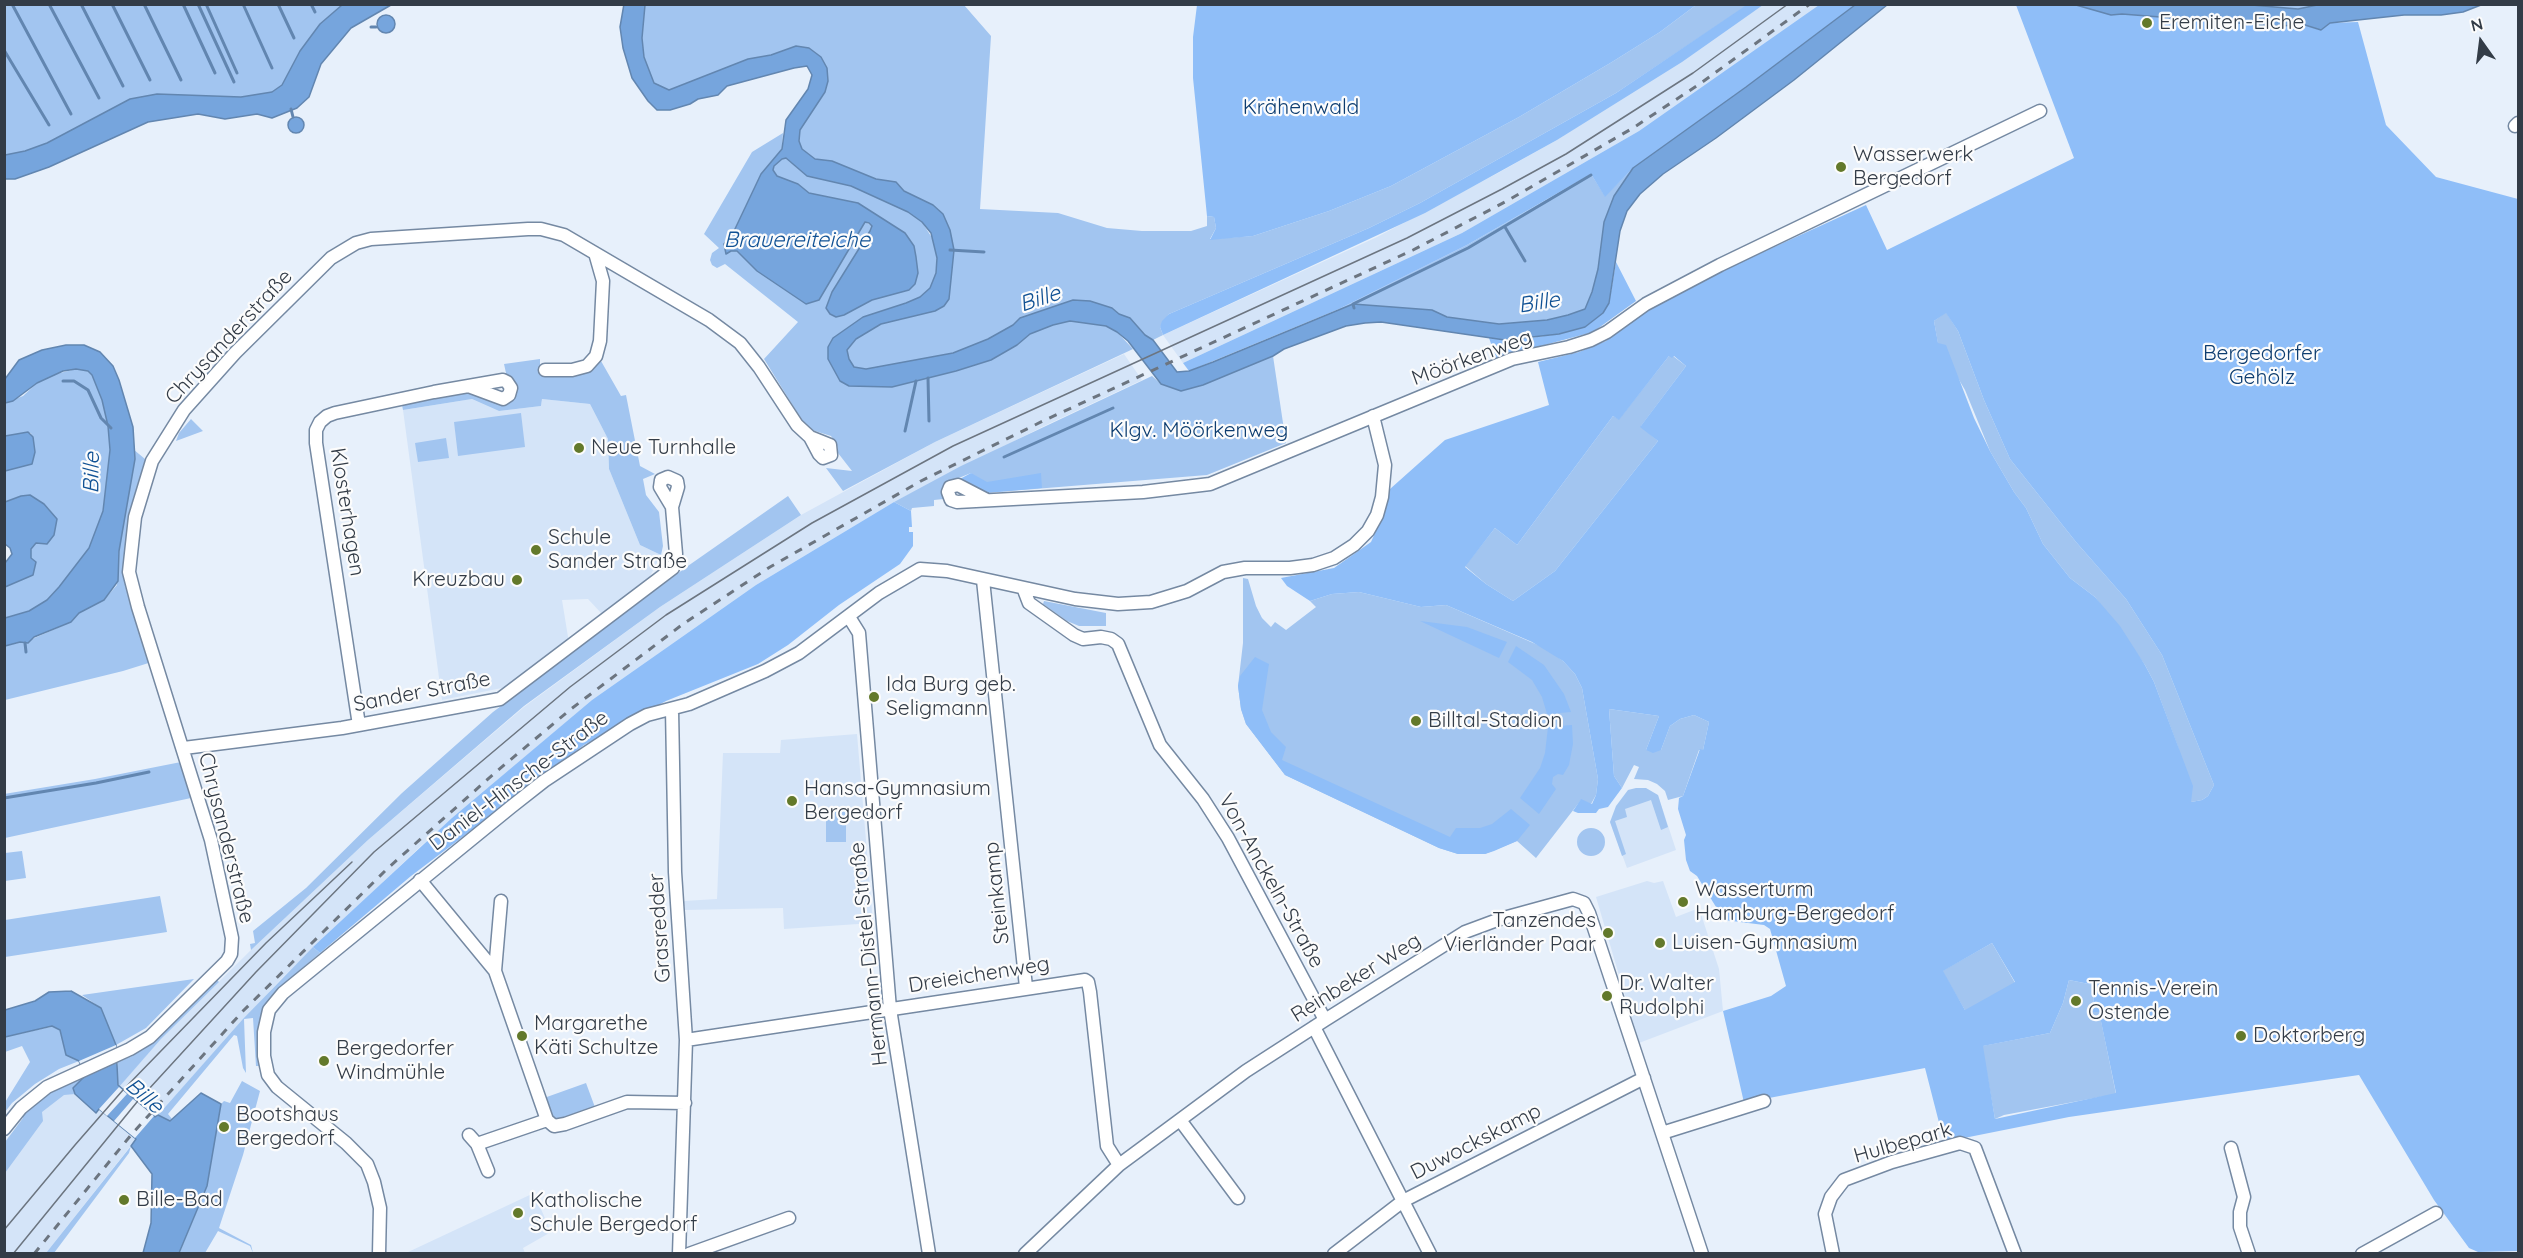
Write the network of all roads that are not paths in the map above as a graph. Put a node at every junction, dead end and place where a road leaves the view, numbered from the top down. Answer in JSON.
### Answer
{"nodes":[{"id":1,"x":2040,"y":111,"type":"dead end"},
{"id":2,"x":595,"y":253,"type":"junction"},
{"id":3,"x":545,"y":370,"type":"dead end"},
{"id":4,"x":468,"y":386,"type":"dead end"},
{"id":5,"x":1372,"y":416,"type":"junction"},
{"id":6,"x":810,"y":437,"type":"dead end"},
{"id":7,"x":948,"y":496,"type":"dead end"},
{"id":8,"x":672,"y":507,"type":"dead end"},
{"id":9,"x":983,"y":579,"type":"junction"},
{"id":10,"x":1024,"y":590,"type":"junction"},
{"id":11,"x":849,"y":617,"type":"junction"},
{"id":12,"x":672,"y":709,"type":"junction"},
{"id":13,"x":359,"y":725,"type":"junction"},
{"id":14,"x":184,"y":748,"type":"junction"},
{"id":15,"x":420,"y":880,"type":"junction"},
{"id":16,"x":501,"y":901,"type":"dead end"},
{"id":17,"x":495,"y":971,"type":"junction"},
{"id":18,"x":1026,"y":987,"type":"junction"},
{"id":19,"x":890,"y":1009,"type":"junction"},
{"id":20,"x":1325,"y":1020,"type":"junction"},
{"id":21,"x":1314,"y":1027,"type":"junction"},
{"id":22,"x":686,"y":1040,"type":"junction"},
{"id":23,"x":1644,"y":1078,"type":"junction"},
{"id":24,"x":1764,"y":1101,"type":"dead end"},
{"id":25,"x":685,"y":1103,"type":"junction"},
{"id":26,"x":547,"y":1120,"type":"junction"},
{"id":27,"x":1180,"y":1120,"type":"junction"},
{"id":28,"x":4,"y":1129,"type":"edge"},
{"id":29,"x":1662,"y":1133,"type":"junction"},
{"id":30,"x":2231,"y":1148,"type":"dead end"},
{"id":31,"x":1119,"y":1165,"type":"junction"},
{"id":32,"x":488,"y":1171,"type":"dead end"},
{"id":33,"x":1238,"y":1198,"type":"dead end"},
{"id":34,"x":1403,"y":1201,"type":"junction"},
{"id":35,"x":2436,"y":1213,"type":"dead end"},
{"id":36,"x":789,"y":1218,"type":"dead end"},
{"id":37,"x":379,"y":1254,"type":"edge"},
{"id":38,"x":679,"y":1254,"type":"edge"},
{"id":39,"x":689,"y":1254,"type":"edge"},
{"id":40,"x":929,"y":1254,"type":"edge"},
{"id":41,"x":1025,"y":1254,"type":"edge"},
{"id":42,"x":1334,"y":1254,"type":"edge"},
{"id":43,"x":1430,"y":1254,"type":"edge"},
{"id":44,"x":1702,"y":1254,"type":"edge"},
{"id":45,"x":1833,"y":1254,"type":"edge"},
{"id":46,"x":2015,"y":1254,"type":"edge"},
{"id":47,"x":2249,"y":1254,"type":"edge"},
{"id":48,"x":2362,"y":1254,"type":"edge"}],
"edges":[{"from":1,"to":5,"type":"street","name":"Möörkenweg"},
{"from":2,"to":3,"type":"street"},
{"from":2,"to":6,"type":"street","name":"Chrysanderstraße"},
{"from":2,"to":14,"type":"street","name":"Chrysanderstraße"},
{"from":4,"to":13,"type":"street","name":"Klosterhagen"},
{"from":5,"to":7,"type":"street","name":"Möörkenweg"},
{"from":5,"to":10,"type":"street","name":"Daniel-Hinsche-Straße"},
{"from":8,"to":13,"type":"street","name":"Sander Straße"},
{"from":9,"to":10,"type":"street","name":"Daniel-Hinsche-Straße"},
{"from":9,"to":11,"type":"street","name":"Daniel-Hinsche-Straße"},
{"from":9,"to":18,"type":"street","name":"Steinkamp"},
{"from":10,"to":20,"type":"street","name":"Von-Anckeln-Straße"},
{"from":11,"to":12,"type":"street","name":"Daniel-Hinsche-Straße"},
{"from":11,"to":19,"type":"street","name":"Hermann-Distel-Straße"},
{"from":12,"to":15,"type":"street","name":"Daniel-Hinsche-Straße"},
{"from":12,"to":22,"type":"street","name":"Grasredder"},
{"from":13,"to":14,"type":"street","name":"Sander Straße"},
{"from":14,"to":28,"type":"street","name":"Chrysanderstraße"},
{"from":15,"to":17,"type":"street"},
{"from":15,"to":37,"type":"street","name":"Daniel-Hinsche-Straße"},
{"from":16,"to":17,"type":"street"},
{"from":17,"to":26,"type":"street"},
{"from":18,"to":19,"type":"street","name":"Dreieichenweg"},
{"from":18,"to":31,"type":"street","name":"Dreieichenweg"},
{"from":19,"to":22,"type":"street","name":"Dreieichenweg"},
{"from":19,"to":40,"type":"street","name":"Hermann-Distel-Straße"},
{"from":20,"to":21,"type":"street","name":"Reinbeker Weg"},
{"from":20,"to":23,"type":"street","name":"Reinbeker Weg"},
{"from":21,"to":27,"type":"street","name":"Reinbeker Weg"},
{"from":21,"to":34,"type":"street"},
{"from":22,"to":25,"type":"street","name":"Grasredder"},
{"from":23,"to":29,"type":"street"},
{"from":23,"to":34,"type":"street","name":"Duwockskamp"},
{"from":24,"to":29,"type":"street"},
{"from":25,"to":26,"type":"street"},
{"from":25,"to":38,"type":"street","name":"Grasredder"},
{"from":26,"to":32,"type":"street"},
{"from":27,"to":31,"type":"street","name":"Reinbeker Weg"},
{"from":27,"to":33,"type":"street"},
{"from":29,"to":44,"type":"street"},
{"from":30,"to":47,"type":"street"},
{"from":31,"to":41,"type":"street","name":"Reinbeker Weg"},
{"from":34,"to":42,"type":"street","name":"Duwockskamp"},
{"from":34,"to":43,"type":"street"},
{"from":35,"to":48,"type":"street"},
{"from":36,"to":39,"type":"street"},
{"from":45,"to":46,"type":"street","name":"Hulbepark"}]}
